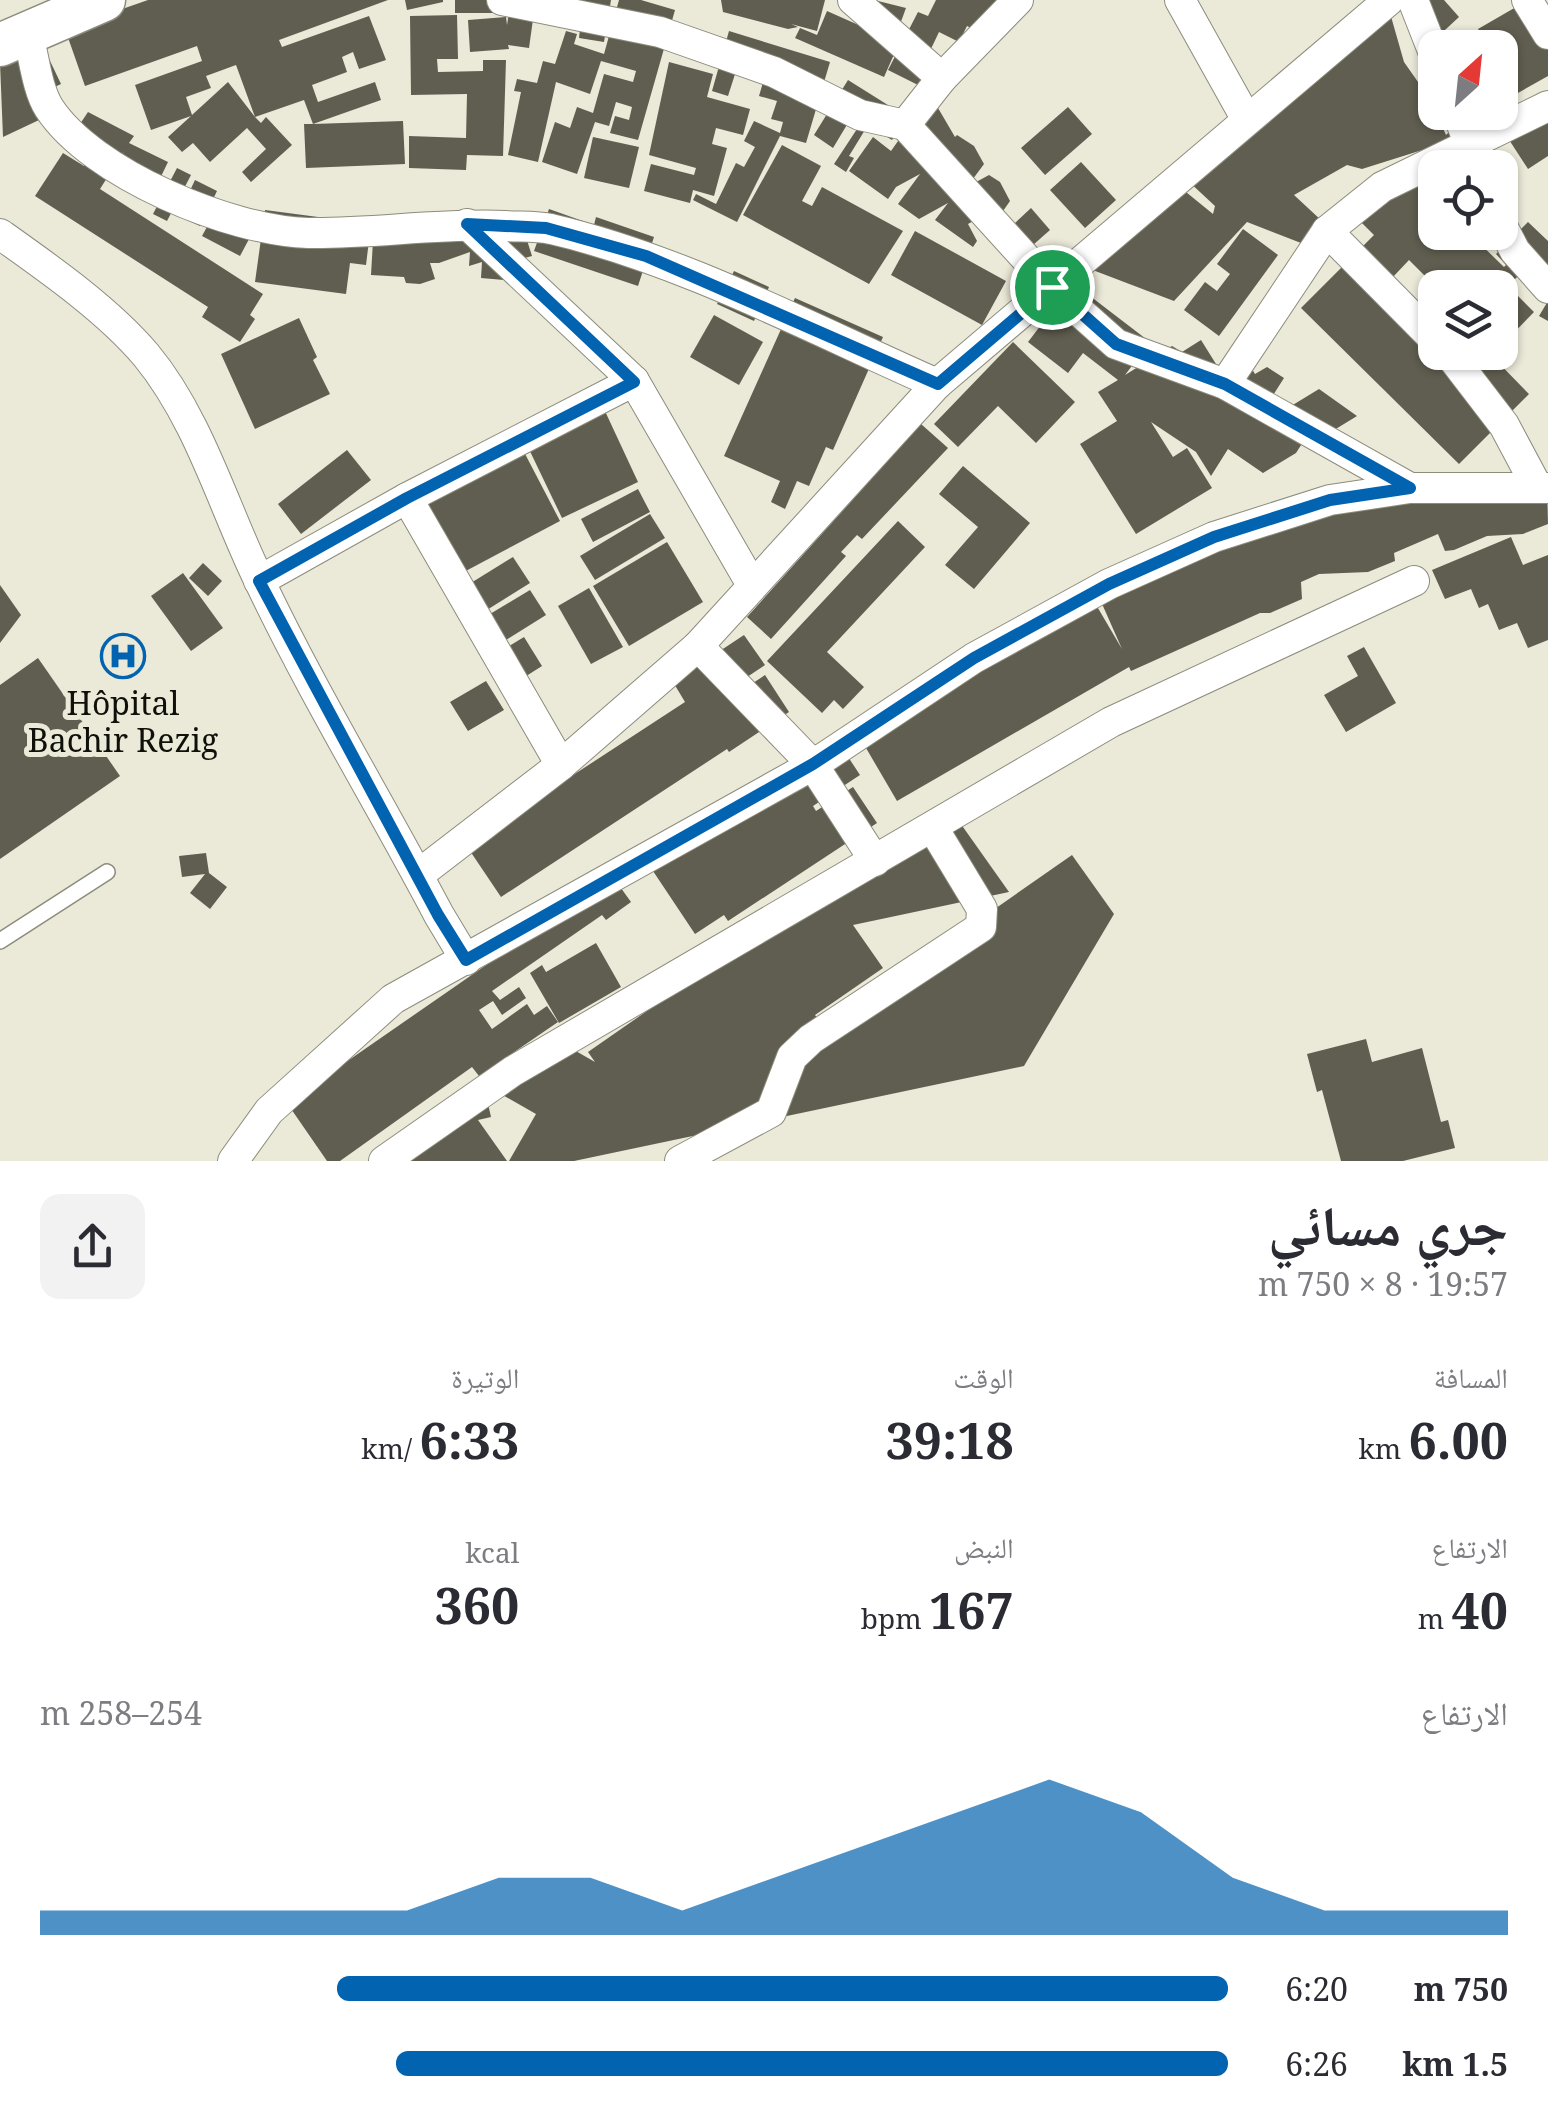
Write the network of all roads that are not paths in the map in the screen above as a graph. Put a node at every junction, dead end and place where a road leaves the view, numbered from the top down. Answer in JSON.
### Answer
{"nodes":[{"id":1,"x":104,"y":0,"type":"edge"},
{"id":2,"x":502,"y":0,"type":"edge"},
{"id":3,"x":853,"y":0,"type":"edge"},
{"id":4,"x":1018,"y":0,"type":"edge"},
{"id":5,"x":1180,"y":0,"type":"edge"},
{"id":6,"x":1390,"y":0,"type":"edge"},
{"id":7,"x":1413,"y":0,"type":"edge"},
{"id":8,"x":1526,"y":0,"type":"edge"},
{"id":9,"x":1425,"y":30,"type":"edge"},
{"id":10,"x":1548,"y":34,"type":"edge"},
{"id":11,"x":8,"y":39,"type":"edge"},
{"id":12,"x":942,"y":78,"type":"junction"},
{"id":13,"x":1548,"y":106,"type":"edge"},
{"id":14,"x":1246,"y":120,"type":"junction"},
{"id":15,"x":906,"y":126,"type":"junction"},
{"id":16,"x":1485,"y":150,"type":"edge"},
{"id":17,"x":1418,"y":175,"type":"edge"},
{"id":18,"x":467,"y":224,"type":"junction"},
{"id":19,"x":1327,"y":230,"type":"junction"},
{"id":20,"x":0,"y":234,"type":"edge"},
{"id":21,"x":1514,"y":250,"type":"edge"},
{"id":22,"x":1052,"y":287,"type":"junction"},
{"id":23,"x":1548,"y":288,"type":"edge"},
{"id":24,"x":1418,"y":323,"type":"edge"},
{"id":25,"x":1462,"y":370,"type":"edge"},
{"id":26,"x":634,"y":382,"type":"junction"},
{"id":27,"x":938,"y":384,"type":"junction"},
{"id":28,"x":1225,"y":384,"type":"junction"},
{"id":29,"x":1410,"y":488,"type":"junction"},
{"id":30,"x":1543,"y":488,"type":"edge"},
{"id":31,"x":407,"y":498,"type":"junction"},
{"id":32,"x":259,"y":581,"type":"junction"},
{"id":33,"x":1414,"y":582,"type":"dead end"},
{"id":34,"x":752,"y":585,"type":"junction"},
{"id":35,"x":698,"y":646,"type":"junction"},
{"id":36,"x":813,"y":764,"type":"junction"},
{"id":37,"x":560,"y":765,"type":"junction"},
{"id":38,"x":933,"y":828,"type":"junction"},
{"id":39,"x":875,"y":862,"type":"junction"},
{"id":40,"x":106,"y":872,"type":"dead end"},
{"id":41,"x":418,"y":875,"type":"junction"},
{"id":42,"x":0,"y":941,"type":"edge"},
{"id":43,"x":466,"y":960,"type":"junction"},
{"id":44,"x":246,"y":1155,"type":"edge"},
{"id":45,"x":384,"y":1161,"type":"edge"},
{"id":46,"x":680,"y":1161,"type":"edge"}],
"edges":[{"from":1,"to":11,"type":"main road"},
{"from":2,"to":15,"type":"street"},
{"from":3,"to":12,"type":"street"},
{"from":4,"to":12,"type":"street"},
{"from":5,"to":14,"type":"street"},
{"from":6,"to":14,"type":"street"},
{"from":7,"to":9,"type":"street"},
{"from":8,"to":10,"type":"street"},
{"from":11,"to":18,"type":"street"},
{"from":12,"to":15,"type":"street"},
{"from":13,"to":16,"type":"street"},
{"from":14,"to":22,"type":"street"},
{"from":15,"to":22,"type":"street"},
{"from":17,"to":19,"type":"street"},
{"from":18,"to":26,"type":"street"},
{"from":18,"to":27,"type":"street"},
{"from":19,"to":24,"type":"street"},
{"from":19,"to":28,"type":"street"},
{"from":20,"to":32,"type":"street"},
{"from":21,"to":23,"type":"street"},
{"from":22,"to":27,"type":"street"},
{"from":22,"to":28,"type":"street"},
{"from":25,"to":30,"type":"street"},
{"from":26,"to":31,"type":"street"},
{"from":26,"to":34,"type":"street"},
{"from":27,"to":34,"type":"street"},
{"from":28,"to":29,"type":"street"},
{"from":29,"to":30,"type":"street"},
{"from":29,"to":36,"type":"street"},
{"from":31,"to":32,"type":"street"},
{"from":31,"to":37,"type":"street"},
{"from":32,"to":41,"type":"street"},
{"from":33,"to":38,"type":"street"},
{"from":34,"to":35,"type":"street"},
{"from":35,"to":36,"type":"street"},
{"from":35,"to":37,"type":"street"},
{"from":36,"to":39,"type":"street"},
{"from":36,"to":43,"type":"street"},
{"from":37,"to":41,"type":"street"},
{"from":38,"to":39,"type":"street"},
{"from":38,"to":46,"type":"street"},
{"from":39,"to":45,"type":"street"},
{"from":40,"to":42,"type":"lane"},
{"from":41,"to":43,"type":"street"},
{"from":43,"to":44,"type":"street"}]}
